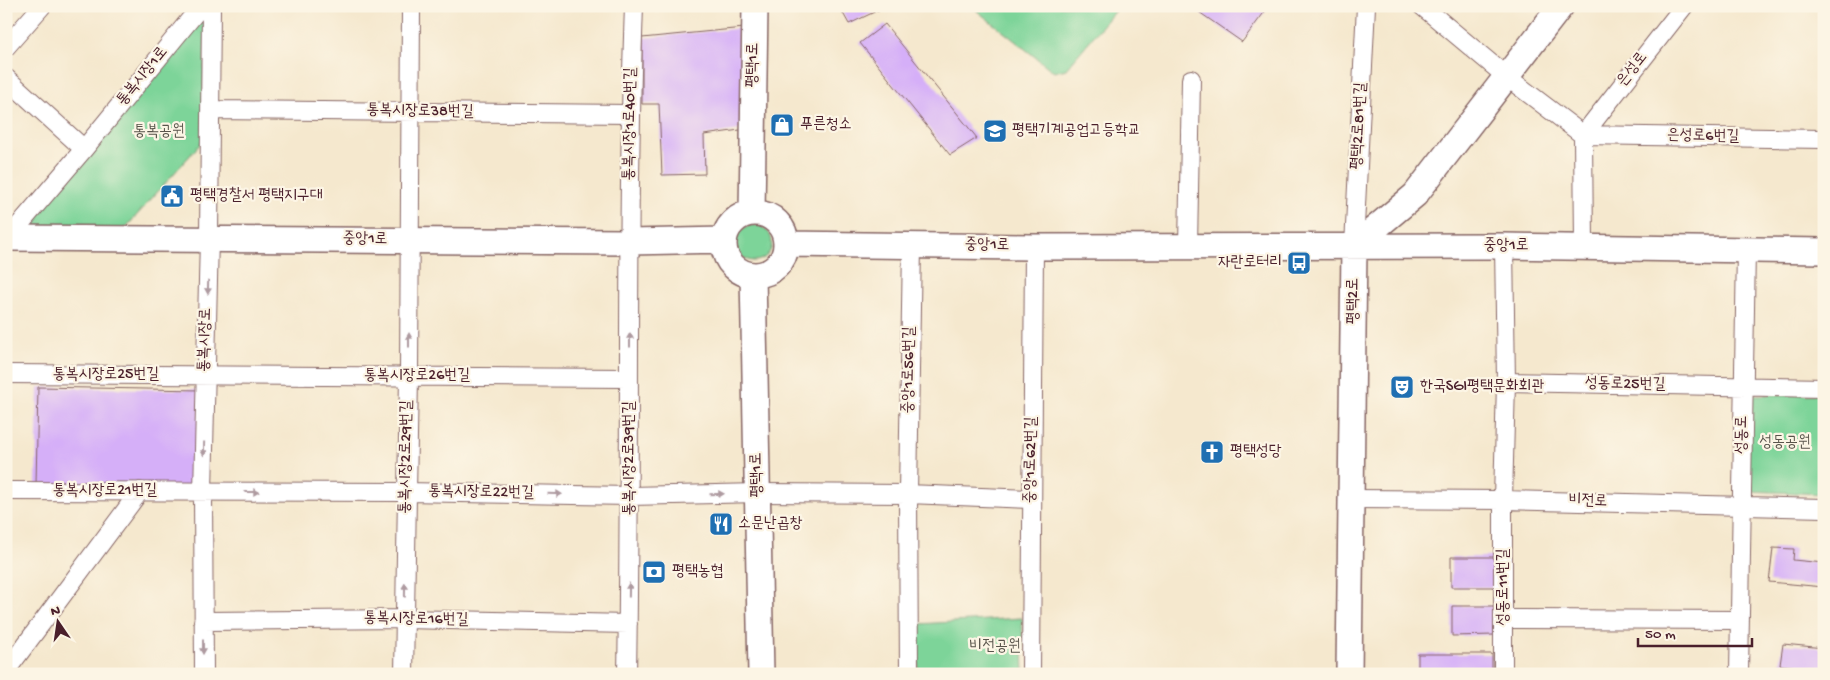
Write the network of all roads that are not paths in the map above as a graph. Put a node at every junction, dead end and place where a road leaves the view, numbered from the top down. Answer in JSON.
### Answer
{"nodes":[{"id":1,"x":42,"y":6,"type":"edge"},
{"id":2,"x":201,"y":6,"type":"edge"},
{"id":3,"x":211,"y":6,"type":"edge"},
{"id":4,"x":411,"y":6,"type":"edge"},
{"id":5,"x":634,"y":6,"type":"edge"},
{"id":6,"x":755,"y":6,"type":"edge"},
{"id":7,"x":1366,"y":6,"type":"edge"},
{"id":8,"x":1422,"y":6,"type":"edge"},
{"id":9,"x":1561,"y":6,"type":"edge"},
{"id":10,"x":1684,"y":6,"type":"edge"},
{"id":11,"x":6,"y":47,"type":"edge"},
{"id":12,"x":1507,"y":76,"type":"junction"},
{"id":13,"x":6,"y":78,"type":"edge"},
{"id":14,"x":1191,"y":79,"type":"dead end"},
{"id":15,"x":211,"y":110,"type":"junction"},
{"id":16,"x":411,"y":112,"type":"junction"},
{"id":17,"x":630,"y":114,"type":"junction"},
{"id":18,"x":1583,"y":135,"type":"junction"},
{"id":19,"x":1824,"y":139,"type":"edge"},
{"id":20,"x":84,"y":148,"type":"junction"},
{"id":21,"x":752,"y":213,"type":"junction"},
{"id":22,"x":7,"y":238,"type":"edge"},
{"id":23,"x":209,"y":238,"type":"junction"},
{"id":24,"x":410,"y":240,"type":"junction"},
{"id":25,"x":724,"y":240,"type":"junction"},
{"id":26,"x":630,"y":242,"type":"junction"},
{"id":27,"x":786,"y":244,"type":"junction"},
{"id":28,"x":912,"y":245,"type":"junction"},
{"id":29,"x":1354,"y":246,"type":"junction"},
{"id":30,"x":1504,"y":246,"type":"junction"},
{"id":31,"x":1584,"y":246,"type":"junction"},
{"id":32,"x":1034,"y":247,"type":"junction"},
{"id":33,"x":1188,"y":247,"type":"junction"},
{"id":34,"x":1746,"y":249,"type":"junction"},
{"id":35,"x":1824,"y":251,"type":"edge"},
{"id":36,"x":753,"y":275,"type":"junction"},
{"id":37,"x":6,"y":374,"type":"edge"},
{"id":38,"x":205,"y":375,"type":"junction"},
{"id":39,"x":409,"y":376,"type":"junction"},
{"id":40,"x":630,"y":378,"type":"junction"},
{"id":41,"x":1506,"y":382,"type":"junction"},
{"id":42,"x":1744,"y":388,"type":"junction"},
{"id":43,"x":1824,"y":388,"type":"edge"},
{"id":44,"x":6,"y":491,"type":"edge"},
{"id":45,"x":140,"y":491,"type":"junction"},
{"id":46,"x":203,"y":492,"type":"junction"},
{"id":47,"x":406,"y":492,"type":"junction"},
{"id":48,"x":759,"y":493,"type":"junction"},
{"id":49,"x":908,"y":494,"type":"junction"},
{"id":50,"x":630,"y":496,"type":"junction"},
{"id":51,"x":1032,"y":499,"type":"junction"},
{"id":52,"x":1358,"y":499,"type":"junction"},
{"id":53,"x":1503,"y":500,"type":"junction"},
{"id":54,"x":1741,"y":507,"type":"junction"},
{"id":55,"x":1824,"y":508,"type":"edge"},
{"id":56,"x":405,"y":619,"type":"junction"},
{"id":57,"x":204,"y":620,"type":"junction"},
{"id":58,"x":1504,"y":620,"type":"junction"},
{"id":59,"x":1740,"y":620,"type":"junction"},
{"id":60,"x":628,"y":624,"type":"junction"},
{"id":61,"x":6,"y":671,"type":"edge"},
{"id":62,"x":204,"y":674,"type":"edge"},
{"id":63,"x":404,"y":674,"type":"edge"},
{"id":64,"x":627,"y":674,"type":"edge"},
{"id":65,"x":761,"y":674,"type":"edge"},
{"id":66,"x":909,"y":674,"type":"edge"},
{"id":67,"x":1031,"y":674,"type":"edge"},
{"id":68,"x":1349,"y":674,"type":"edge"},
{"id":69,"x":1363,"y":674,"type":"edge"},
{"id":70,"x":1503,"y":674,"type":"edge"},
{"id":71,"x":1739,"y":674,"type":"edge"}],
"edges":[{"from":1,"to":11,"type":"street"},
{"from":2,"to":20,"type":"street","name":"통복시장1로"},
{"from":3,"to":15,"type":"street","name":"통복시장로"},
{"from":4,"to":16,"type":"street","name":"통복시장2로29번길"},
{"from":5,"to":17,"type":"street","name":"통복시장1로40번길"},
{"from":6,"to":21,"type":"street","name":"평택1로"},
{"from":7,"to":29,"type":"street","name":"평택2로81번길"},
{"from":8,"to":12,"type":"street"},
{"from":9,"to":12,"type":"street"},
{"from":10,"to":18,"type":"street","name":"은성로"},
{"from":12,"to":18,"type":"street"},
{"from":12,"to":29,"type":"street"},
{"from":13,"to":20,"type":"street"},
{"from":14,"to":33,"type":"street"},
{"from":15,"to":16,"type":"street","name":"통복시장로38번길"},
{"from":15,"to":23,"type":"street","name":"통복시장로"},
{"from":16,"to":17,"type":"street","name":"통복시장로38번길"},
{"from":16,"to":24,"type":"street","name":"통복시장2로29번길"},
{"from":17,"to":26,"type":"street","name":"통복시장1로40번길"},
{"from":18,"to":19,"type":"street","name":"은성로6번길"},
{"from":18,"to":31,"type":"street"},
{"from":20,"to":22,"type":"street","name":"통복시장1로"},
{"from":21,"to":25,"type":"street"},
{"from":21,"to":27,"type":"street"},
{"from":22,"to":23,"type":"street","name":"중앙1로"},
{"from":23,"to":24,"type":"street","name":"중앙1로"},
{"from":23,"to":38,"type":"street","name":"통복시장로","one_way":true},
{"from":24,"to":26,"type":"street","name":"중앙1로"},
{"from":39,"to":24,"type":"street","name":"통복시장2로29번길","one_way":true},
{"from":25,"to":26,"type":"street","name":"중앙1로"},
{"from":25,"to":36,"type":"street"},
{"from":40,"to":26,"type":"street","name":"통복시장2로39번길","one_way":true},
{"from":27,"to":28,"type":"street","name":"중앙1로"},
{"from":27,"to":36,"type":"street"},
{"from":28,"to":32,"type":"street","name":"중앙1로"},
{"from":28,"to":49,"type":"street","name":"중앙1로56번길"},
{"from":29,"to":30,"type":"street","name":"중앙1로"},
{"from":29,"to":33,"type":"street","name":"중앙1로"},
{"from":29,"to":52,"type":"street","name":"평택2로"},
{"from":30,"to":31,"type":"street","name":"중앙1로"},
{"from":30,"to":41,"type":"street"},
{"from":31,"to":34,"type":"street","name":"중앙1로"},
{"from":32,"to":33,"type":"street","name":"중앙1로"},
{"from":32,"to":51,"type":"street","name":"중앙1로62번길"},
{"from":34,"to":35,"type":"street","name":"중앙1로"},
{"from":34,"to":42,"type":"street","name":"성동로"},
{"from":36,"to":48,"type":"street","name":"평택1로"},
{"from":37,"to":38,"type":"street","name":"통복시장로25번길"},
{"from":38,"to":39,"type":"street","name":"통복시장로26번길"},
{"from":38,"to":46,"type":"street","name":"통복시장로","one_way":true},
{"from":39,"to":40,"type":"street","name":"통복시장로26번길"},
{"from":39,"to":47,"type":"street","name":"통복시장2로29번길"},
{"from":40,"to":50,"type":"street","name":"통복시장2로39번길"},
{"from":41,"to":42,"type":"street","name":"성동로25번길"},
{"from":41,"to":53,"type":"street"},
{"from":42,"to":43,"type":"street","name":"성동로25번길"},
{"from":42,"to":54,"type":"street","name":"성동로"},
{"from":44,"to":45,"type":"street","name":"통복시장로21번길"},
{"from":45,"to":46,"type":"street","name":"통복시장로21번길"},
{"from":45,"to":61,"type":"street"},
{"from":46,"to":47,"type":"street","name":"통복시장로22번길","one_way":true},
{"from":46,"to":57,"type":"street","name":"통복시장로"},
{"from":47,"to":50,"type":"street","name":"통복시장로22번길","one_way":true},
{"from":56,"to":47,"type":"street","name":"통복시장2로29번길","one_way":true},
{"from":48,"to":49,"type":"street"},
{"from":50,"to":48,"type":"street","name":"통복시장로22번길","one_way":true},
{"from":48,"to":65,"type":"street","name":"평택1로"},
{"from":49,"to":51,"type":"street"},
{"from":49,"to":66,"type":"street","name":"중앙1로56번길"},
{"from":60,"to":50,"type":"street","name":"통복시장2로39번길","one_way":true},
{"from":51,"to":67,"type":"street","name":"중앙1로62번길"},
{"from":52,"to":53,"type":"street","name":"비전로"},
{"from":52,"to":68,"type":"street","name":"평택2로"},
{"from":52,"to":69,"type":"street"},
{"from":53,"to":54,"type":"street","name":"비전로"},
{"from":53,"to":58,"type":"street","name":"성동로11번길"},
{"from":54,"to":55,"type":"street","name":"비전로"},
{"from":54,"to":59,"type":"street","name":"성동로"},
{"from":56,"to":57,"type":"street","name":"통복시장로16번길"},
{"from":56,"to":60,"type":"street","name":"통복시장로16번길"},
{"from":56,"to":63,"type":"street","name":"통복시장2로29번길"},
{"from":57,"to":62,"type":"street","name":"통복시장로","one_way":true},
{"from":58,"to":59,"type":"street"},
{"from":58,"to":70,"type":"street","name":"성동로11번길"},
{"from":59,"to":71,"type":"street","name":"성동로"},
{"from":60,"to":64,"type":"street","name":"통복시장2로39번길"}]}
